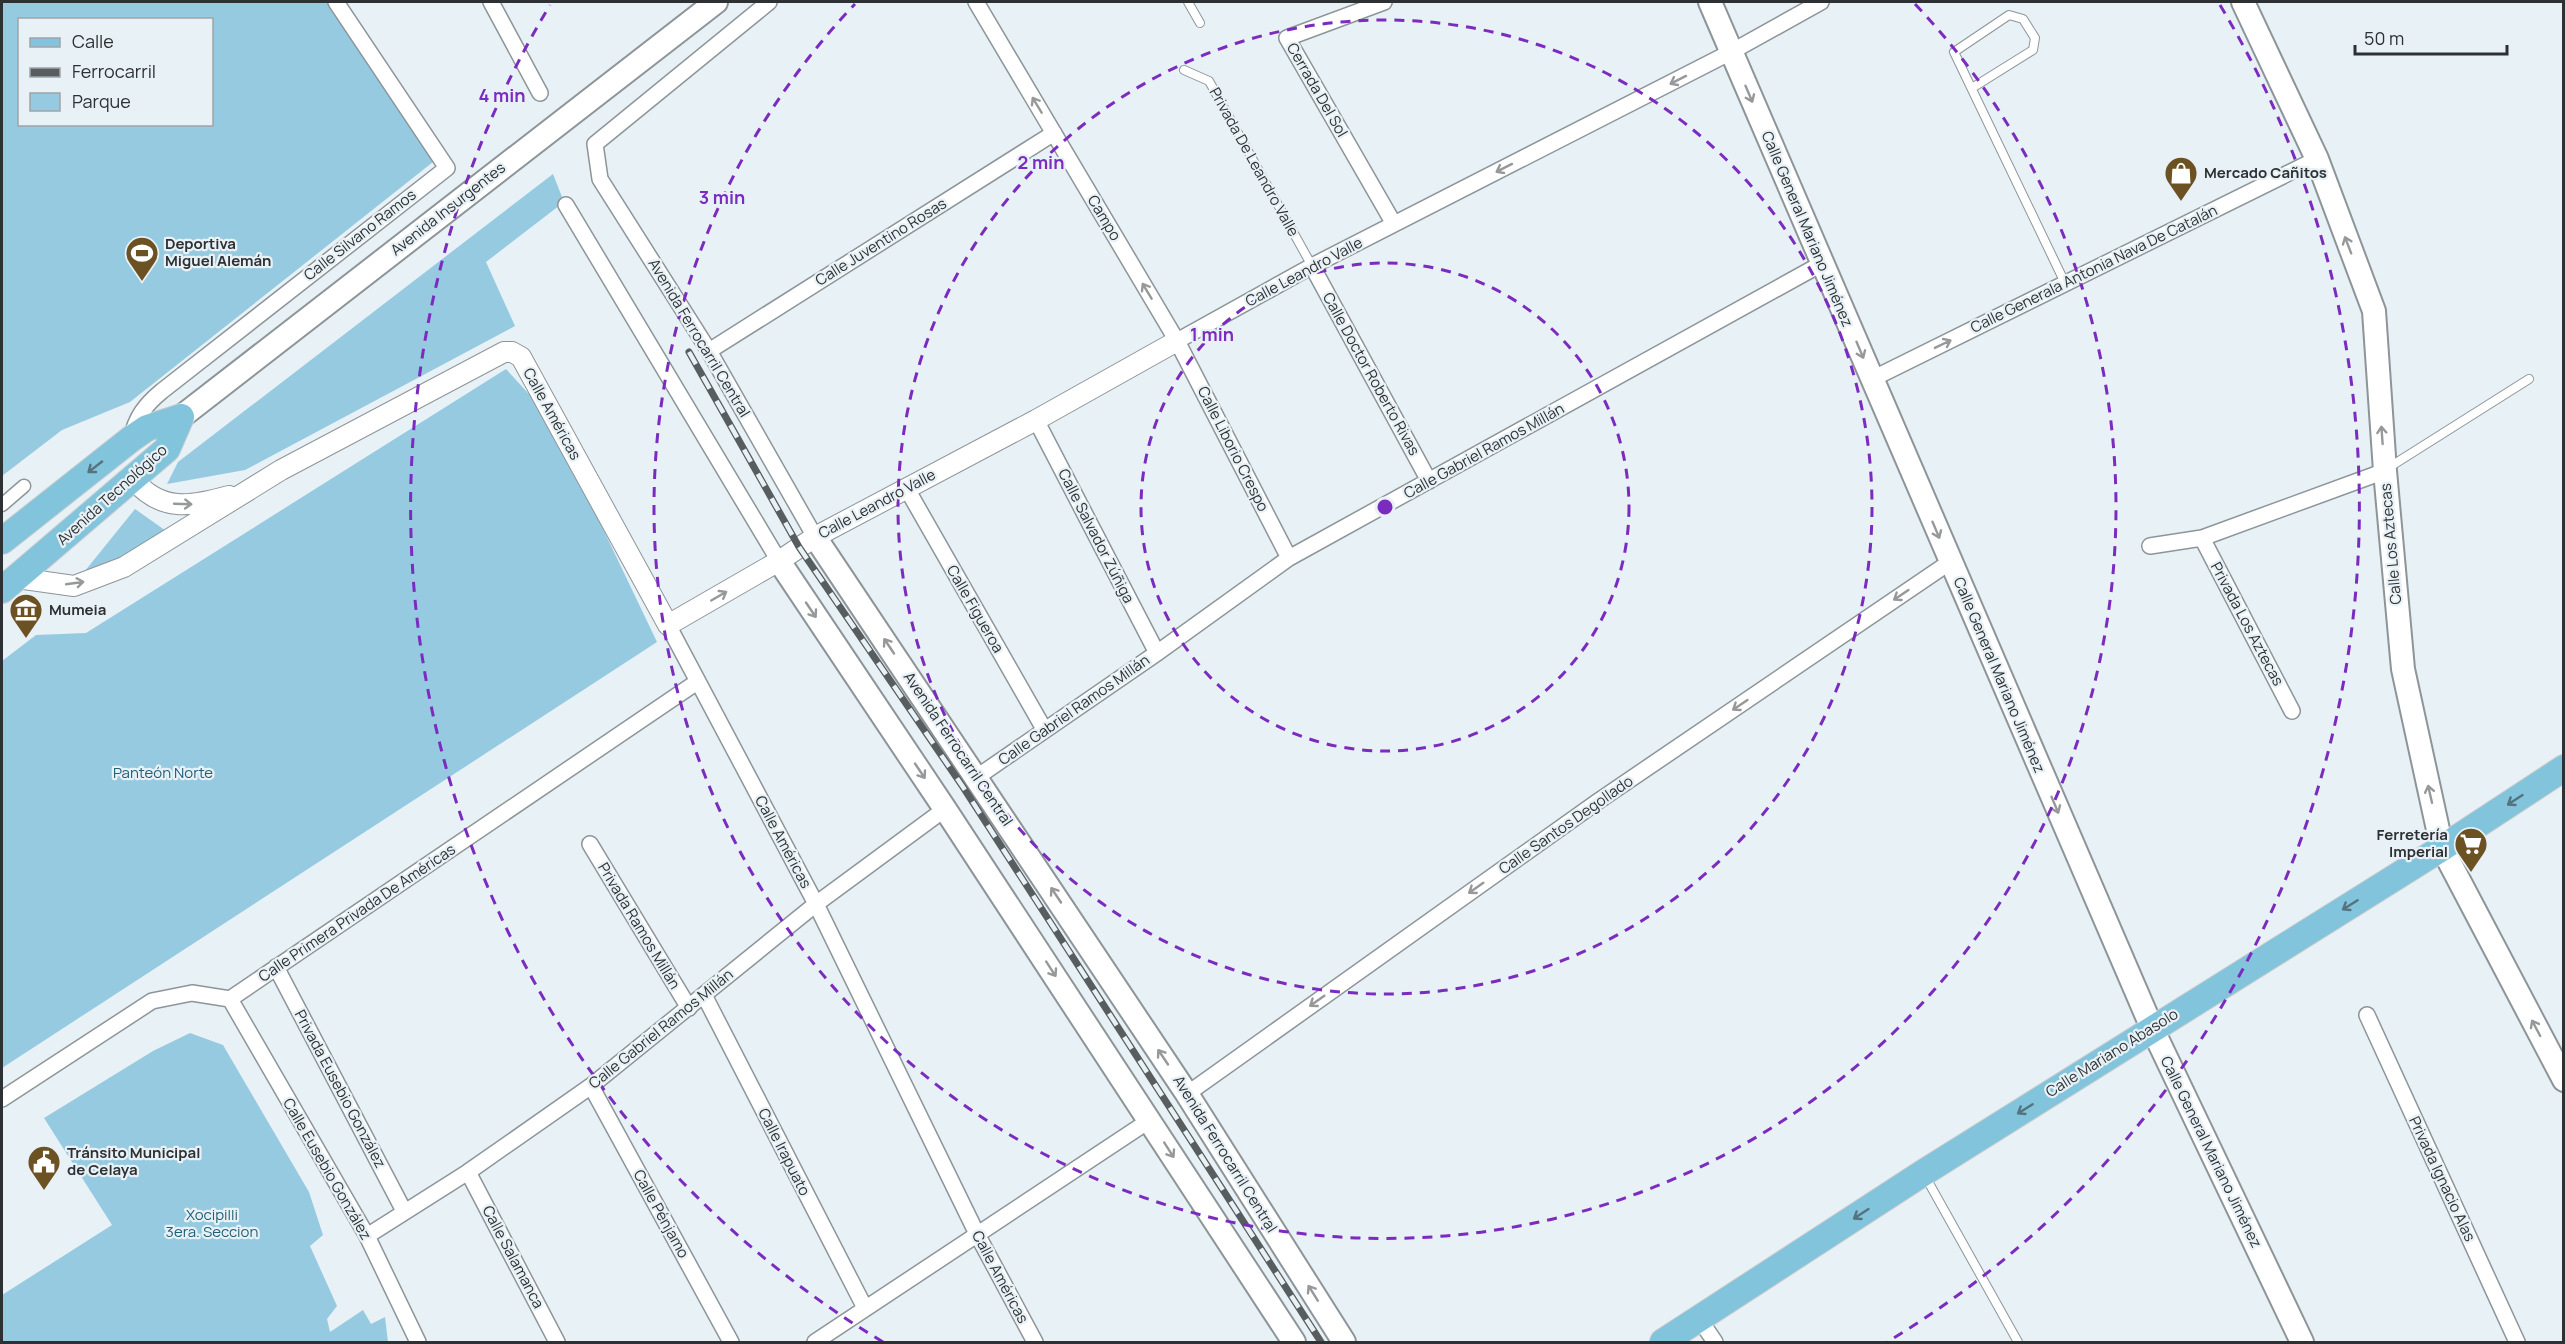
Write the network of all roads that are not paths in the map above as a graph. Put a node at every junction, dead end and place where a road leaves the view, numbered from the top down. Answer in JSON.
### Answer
{"nodes":[{"id":1,"x":336,"y":2,"type":"edge"},
{"id":2,"x":491,"y":2,"type":"edge"},
{"id":3,"x":716,"y":2,"type":"edge"},
{"id":4,"x":769,"y":2,"type":"edge"},
{"id":5,"x":976,"y":2,"type":"edge"},
{"id":6,"x":1188,"y":2,"type":"edge"},
{"id":7,"x":1710,"y":2,"type":"edge"},
{"id":8,"x":1821,"y":2,"type":"edge"},
{"id":9,"x":2243,"y":2,"type":"edge"},
{"id":10,"x":1373,"y":3,"type":"edge"},
{"id":11,"x":1200,"y":23,"type":"dead end"},
{"id":12,"x":1731,"y":52,"type":"junction"},
{"id":13,"x":1184,"y":70,"type":"dead end"},
{"id":14,"x":1972,"y":88,"type":"junction"},
{"id":15,"x":540,"y":93,"type":"dead end"},
{"id":16,"x":1054,"y":133,"type":"junction"},
{"id":17,"x":2317,"y":159,"type":"junction"},
{"id":18,"x":566,"y":205,"type":"dead end"},
{"id":19,"x":1394,"y":224,"type":"junction"},
{"id":20,"x":1823,"y":263,"type":"junction"},
{"id":21,"x":1312,"y":266,"type":"junction"},
{"id":22,"x":2065,"y":284,"type":"junction"},
{"id":23,"x":1177,"y":341,"type":"junction"},
{"id":24,"x":709,"y":351,"type":"junction"},
{"id":25,"x":1872,"y":379,"type":"junction"},
{"id":26,"x":2529,"y":379,"type":"dead end"},
{"id":27,"x":181,"y":417,"type":"junction"},
{"id":28,"x":1036,"y":420,"type":"junction"},
{"id":29,"x":131,"y":439,"type":"junction"},
{"id":30,"x":2385,"y":471,"type":"junction"},
{"id":31,"x":134,"y":479,"type":"junction"},
{"id":32,"x":1429,"y":482,"type":"junction"},
{"id":33,"x":24,"y":486,"type":"dead end"},
{"id":34,"x":907,"y":489,"type":"junction"},
{"id":35,"x":249,"y":491,"type":"junction"},
{"id":36,"x":2,"y":506,"type":"edge"},
{"id":37,"x":32,"y":517,"type":"junction"},
{"id":38,"x":2,"y":529,"type":"edge"},
{"id":39,"x":815,"y":537,"type":"junction"},
{"id":40,"x":2202,"y":538,"type":"junction"},
{"id":41,"x":2,"y":541,"type":"edge"},
{"id":42,"x":2150,"y":546,"type":"dead end"},
{"id":43,"x":1289,"y":558,"type":"junction"},
{"id":44,"x":779,"y":561,"type":"junction"},
{"id":45,"x":1950,"y":562,"type":"junction"},
{"id":46,"x":8,"y":588,"type":"edge"},
{"id":47,"x":668,"y":625,"type":"junction"},
{"id":48,"x":1157,"y":653,"type":"junction"},
{"id":49,"x":698,"y":682,"type":"junction"},
{"id":50,"x":2292,"y":711,"type":"dead end"},
{"id":51,"x":1044,"y":729,"type":"junction"},
{"id":52,"x":2563,"y":768,"type":"edge"},
{"id":53,"x":977,"y":777,"type":"junction"},
{"id":54,"x":945,"y":809,"type":"junction"},
{"id":55,"x":590,"y":844,"type":"dead end"},
{"id":56,"x":2442,"y":848,"type":"junction"},
{"id":57,"x":816,"y":904,"type":"junction"},
{"id":58,"x":276,"y":967,"type":"junction"},
{"id":59,"x":704,"y":995,"type":"junction"},
{"id":60,"x":230,"y":999,"type":"junction"},
{"id":61,"x":689,"y":1008,"type":"junction"},
{"id":62,"x":2367,"y":1015,"type":"dead end"},
{"id":63,"x":2152,"y":1028,"type":"junction"},
{"id":64,"x":2564,"y":1080,"type":"edge"},
{"id":65,"x":591,"y":1086,"type":"junction"},
{"id":66,"x":1187,"y":1094,"type":"junction"},
{"id":67,"x":2,"y":1099,"type":"edge"},
{"id":68,"x":1150,"y":1120,"type":"junction"},
{"id":69,"x":468,"y":1172,"type":"junction"},
{"id":70,"x":1923,"y":1173,"type":"junction"},
{"id":71,"x":404,"y":1211,"type":"junction"},
{"id":72,"x":366,"y":1236,"type":"junction"},
{"id":73,"x":978,"y":1236,"type":"junction"},
{"id":74,"x":865,"y":1308,"type":"junction"},
{"id":75,"x":1700,"y":1320,"type":"junction"},
{"id":76,"x":1669,"y":1341,"type":"edge"},
{"id":77,"x":418,"y":1342,"type":"edge"},
{"id":78,"x":557,"y":1342,"type":"edge"},
{"id":79,"x":731,"y":1342,"type":"edge"},
{"id":80,"x":815,"y":1342,"type":"edge"},
{"id":81,"x":1035,"y":1342,"type":"edge"},
{"id":82,"x":1294,"y":1342,"type":"edge"},
{"id":83,"x":1344,"y":1342,"type":"edge"},
{"id":84,"x":1715,"y":1342,"type":"edge"},
{"id":85,"x":2019,"y":1342,"type":"edge"},
{"id":86,"x":2302,"y":1342,"type":"edge"},
{"id":87,"x":2517,"y":1342,"type":"edge"}],
"edges":[{"from":1,"to":29,"type":"street","name":"Calle Silvano Ramos"},
{"from":2,"to":15,"type":"street"},
{"from":3,"to":27,"type":"main road","name":"Avenida Insurgentes"},
{"from":4,"to":24,"type":"street","name":"Avenida Ferrocarril Central"},
{"from":16,"to":5,"type":"street","name":"Campo","one_way":true},
{"from":6,"to":11,"type":"lane"},
{"from":7,"to":12,"type":"main road","name":"Calle General Mariano Jiménez"},
{"from":8,"to":12,"type":"street","name":"Calle Leandro Valle"},
{"from":9,"to":17,"type":"main road","name":"Calle Los Aztecas"},
{"from":10,"to":19,"type":"street","name":"Cerrada Del Sol"},
{"from":12,"to":19,"type":"street","name":"Calle Leandro Valle","one_way":true},
{"from":12,"to":20,"type":"main road","name":"Calle General Mariano Jiménez","one_way":true},
{"from":13,"to":21,"type":"lane","name":"Privada De Leandro Valle"},
{"from":14,"to":14,"type":"lane"},
{"from":14,"to":22,"type":"lane"},
{"from":23,"to":16,"type":"street","name":"Campo","one_way":true},
{"from":16,"to":24,"type":"street","name":"Calle Juventino Rosas"},
{"from":17,"to":22,"type":"street","name":"Calle Generala Antonia Nava De Catalán"},
{"from":30,"to":17,"type":"main road","name":"Calle Los Aztecas","one_way":true},
{"from":18,"to":44,"type":"street"},
{"from":19,"to":21,"type":"street","name":"Calle Leandro Valle"},
{"from":20,"to":25,"type":"main road","name":"Calle General Mariano Jiménez","one_way":true},
{"from":20,"to":32,"type":"street","name":"Calle Gabriel Ramos Millán"},
{"from":21,"to":23,"type":"street","name":"Calle Leandro Valle"},
{"from":21,"to":32,"type":"street","name":"Calle Doctor Roberto Rivas"},
{"from":25,"to":22,"type":"street","name":"Calle Generala Antonia Nava De Catalán","one_way":true},
{"from":23,"to":28,"type":"street","name":"Calle Leandro Valle"},
{"from":23,"to":43,"type":"street","name":"Calle Liborio Crespo"},
{"from":24,"to":39,"type":"street","name":"Avenida Ferrocarril Central"},
{"from":25,"to":45,"type":"main road","name":"Calle General Mariano Jiménez","one_way":true},
{"from":26,"to":30,"type":"lane"},
{"from":27,"to":29,"type":"main road","name":"Avenida Tecnológico"},
{"from":27,"to":31,"type":"main road","name":"Avenida Tecnológico"},
{"from":28,"to":34,"type":"street","name":"Calle Leandro Valle"},
{"from":28,"to":48,"type":"street","name":"Calle Salvador Zúñiga"},
{"from":29,"to":37,"type":"main road","name":"Avenida Tecnológico","one_way":true},
{"from":30,"to":40,"type":"street"},
{"from":56,"to":30,"type":"main road","name":"Calle Los Aztecas","one_way":true},
{"from":31,"to":35,"type":"street","one_way":true},
{"from":31,"to":46,"type":"main road","name":"Avenida Tecnológico"},
{"from":32,"to":43,"type":"street","name":"Calle Gabriel Ramos Millán"},
{"from":33,"to":36,"type":"street"},
{"from":34,"to":39,"type":"street","name":"Calle Leandro Valle"},
{"from":34,"to":51,"type":"street","name":"Calle Figueroa"},
{"from":46,"to":35,"type":"street","one_way":true},
{"from":35,"to":47,"type":"street","name":"Calle Américas"},
{"from":37,"to":38,"type":"street"},
{"from":37,"to":41,"type":"main road","name":"Avenida Tecnológico"},
{"from":39,"to":44,"type":"street","name":"Calle Leandro Valle"},
{"from":53,"to":39,"type":"main road","name":"Avenida Ferrocarril Central","one_way":true},
{"from":40,"to":42,"type":"street"},
{"from":40,"to":50,"type":"street","name":"Privada Los Aztecas"},
{"from":43,"to":48,"type":"street","name":"Calle Gabriel Ramos Millán"},
{"from":47,"to":44,"type":"street","name":"Calle Leandro Valle","one_way":true},
{"from":44,"to":54,"type":"main road","one_way":true},
{"from":45,"to":63,"type":"main road","name":"Calle General Mariano Jiménez","one_way":true},
{"from":45,"to":66,"type":"street","name":"Calle Santos Degollado","one_way":true},
{"from":47,"to":49,"type":"street","name":"Calle Américas"},
{"from":48,"to":51,"type":"street","name":"Calle Gabriel Ramos Millán"},
{"from":49,"to":57,"type":"street","name":"Calle Américas"},
{"from":49,"to":58,"type":"street","name":"Calle Primera Privada De Américas"},
{"from":51,"to":53,"type":"street","name":"Calle Gabriel Ramos Millán"},
{"from":52,"to":56,"type":"main road","name":"Calle Mariano Abasolo","one_way":true},
{"from":66,"to":53,"type":"main road","name":"Avenida Ferrocarril Central","one_way":true},
{"from":54,"to":57,"type":"street","name":"Calle Gabriel Ramos Millán"},
{"from":54,"to":68,"type":"main road","one_way":true},
{"from":55,"to":61,"type":"street","name":"Privada Ramos Millán"},
{"from":56,"to":63,"type":"main road","name":"Calle Mariano Abasolo","one_way":true},
{"from":64,"to":56,"type":"main road","name":"Calle Los Aztecas","one_way":true},
{"from":57,"to":59,"type":"street","name":"Calle Gabriel Ramos Millán"},
{"from":57,"to":73,"type":"street","name":"Calle Américas"},
{"from":58,"to":60,"type":"street","name":"Calle Primera Privada De Américas"},
{"from":58,"to":71,"type":"street","name":"Privada Eusebio González"},
{"from":59,"to":61,"type":"street","name":"Calle Gabriel Ramos Millán"},
{"from":59,"to":74,"type":"street","name":"Calle Irapuato"},
{"from":60,"to":67,"type":"street"},
{"from":60,"to":72,"type":"street","name":"Calle Eusebio González"},
{"from":61,"to":65,"type":"street","name":"Calle Gabriel Ramos Millán"},
{"from":62,"to":87,"type":"street","name":"Privada Ignacio Alas"},
{"from":63,"to":70,"type":"main road","name":"Calle Mariano Abasolo","one_way":true},
{"from":63,"to":86,"type":"main road","name":"Calle General Mariano Jiménez"},
{"from":65,"to":69,"type":"street","name":"Calle Gabriel Ramos Millán"},
{"from":65,"to":79,"type":"street","name":"Calle Pénjamo"},
{"from":83,"to":66,"type":"main road","name":"Avenida Ferrocarril Central","one_way":true},
{"from":68,"to":73,"type":"street"},
{"from":68,"to":82,"type":"main road","one_way":true},
{"from":69,"to":71,"type":"street","name":"Calle Gabriel Ramos Millán"},
{"from":69,"to":78,"type":"street","name":"Calle Salamanca"},
{"from":70,"to":75,"type":"main road","name":"Calle Mariano Abasolo","one_way":true},
{"from":70,"to":85,"type":"lane"},
{"from":71,"to":72,"type":"street","name":"Calle Gabriel Ramos Millán"},
{"from":72,"to":77,"type":"street","name":"Calle Eusebio González"},
{"from":73,"to":74,"type":"street"},
{"from":73,"to":81,"type":"street","name":"Calle Américas"},
{"from":74,"to":80,"type":"street"},
{"from":75,"to":76,"type":"main road","name":"Calle Mariano Abasolo"},
{"from":75,"to":84,"type":"street"}]}
